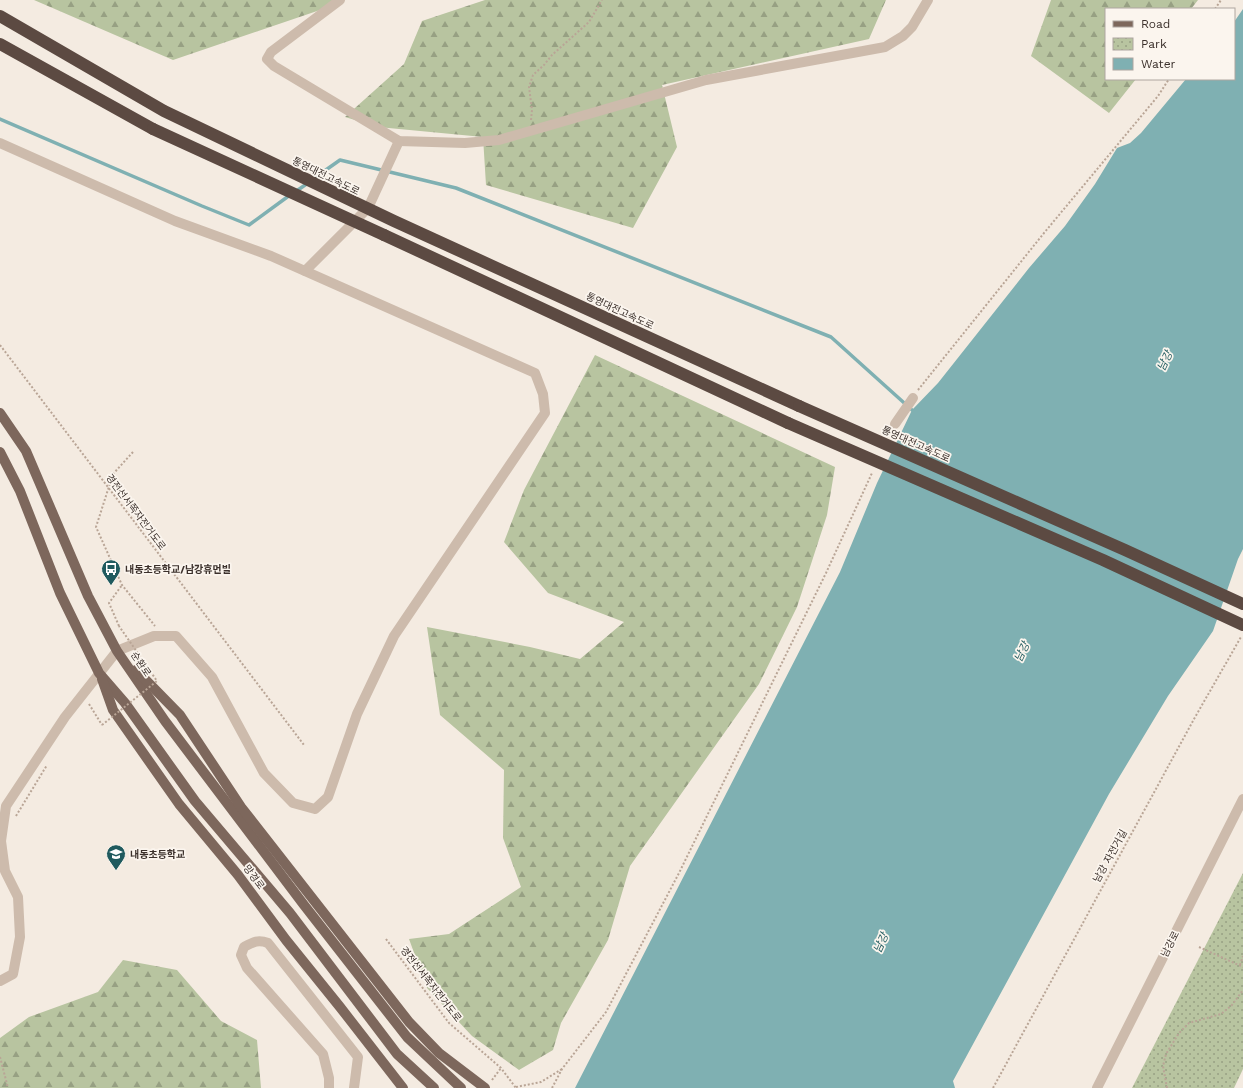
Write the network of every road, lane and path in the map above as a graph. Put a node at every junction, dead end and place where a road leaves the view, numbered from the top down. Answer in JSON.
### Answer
{"nodes":[{"id":1,"x":340,"y":0,"type":"edge"},
{"id":2,"x":602,"y":0,"type":"edge"},
{"id":3,"x":928,"y":0,"type":"edge"},
{"id":4,"x":0,"y":16,"type":"edge"},
{"id":5,"x":0,"y":44,"type":"edge"},
{"id":6,"x":1168,"y":80,"type":"edge"},
{"id":7,"x":523,"y":133,"type":"junction"},
{"id":8,"x":399,"y":141,"type":"junction"},
{"id":9,"x":0,"y":143,"type":"edge"},
{"id":10,"x":368,"y":208,"type":"junction"},
{"id":11,"x":305,"y":271,"type":"junction"},
{"id":12,"x":0,"y":345,"type":"edge"},
{"id":13,"x":914,"y":398,"type":"joint"},
{"id":14,"x":0,"y":413,"type":"edge"},
{"id":15,"x":895,"y":424,"type":"dead end"},
{"id":16,"x":0,"y":452,"type":"edge"},
{"id":17,"x":133,"y":452,"type":"dead end"},
{"id":18,"x":875,"y":466,"type":"dead end"},
{"id":19,"x":108,"y":488,"type":"junction"},
{"id":20,"x":122,"y":585,"type":"junction"},
{"id":21,"x":1243,"y":604,"type":"edge"},
{"id":22,"x":1243,"y":625,"type":"edge"},
{"id":23,"x":1243,"y":632,"type":"edge"},
{"id":24,"x":163,"y":636,"type":"junction"},
{"id":25,"x":117,"y":651,"type":"junction"},
{"id":26,"x":100,"y":673,"type":"junction"},
{"id":27,"x":84,"y":705,"type":"dead end"},
{"id":28,"x":304,"y":745,"type":"dead end"},
{"id":29,"x":50,"y":761,"type":"dead end"},
{"id":30,"x":1243,"y":799,"type":"edge"},
{"id":31,"x":13,"y":821,"type":"dead end"},
{"id":32,"x":386,"y":939,"type":"dead end"},
{"id":33,"x":1198,"y":947,"type":"dead end"},
{"id":34,"x":1243,"y":956,"type":"edge"},
{"id":35,"x":1240,"y":965,"type":"junction"},
{"id":36,"x":1243,"y":967,"type":"edge"},
{"id":37,"x":0,"y":981,"type":"edge"},
{"id":38,"x":1243,"y":990,"type":"edge"},
{"id":39,"x":0,"y":1057,"type":"edge"},
{"id":40,"x":501,"y":1068,"type":"junction"},
{"id":41,"x":562,"y":1069,"type":"junction"},
{"id":42,"x":488,"y":1085,"type":"edge"},
{"id":43,"x":8,"y":1088,"type":"edge"},
{"id":44,"x":330,"y":1088,"type":"edge"},
{"id":45,"x":354,"y":1088,"type":"edge"},
{"id":46,"x":403,"y":1088,"type":"edge"},
{"id":47,"x":434,"y":1088,"type":"edge"},
{"id":48,"x":461,"y":1088,"type":"edge"},
{"id":49,"x":516,"y":1088,"type":"edge"},
{"id":50,"x":552,"y":1088,"type":"edge"},
{"id":51,"x":993,"y":1088,"type":"edge"},
{"id":52,"x":1097,"y":1088,"type":"edge"},
{"id":53,"x":1167,"y":1088,"type":"edge"}],
"edges":[{"from":1,"to":8,"type":"street"},
{"from":2,"to":7,"type":"path"},
{"from":3,"to":7,"type":"street"},
{"from":4,"to":10,"type":"highway","name":"통영대전고속도로"},
{"from":5,"to":22,"type":"highway","bridge":true},
{"from":6,"to":13,"type":"path"},
{"from":7,"to":8,"type":"street"},
{"from":8,"to":10,"type":"street"},
{"from":9,"to":11,"type":"street"},
{"from":10,"to":11,"type":"street"},
{"from":10,"to":21,"type":"highway","name":"통영대전고속도로","bridge":true},
{"from":11,"to":24,"type":"street"},
{"from":12,"to":19,"type":"path","name":"경전선서쪽자전거도로"},
{"from":13,"to":15,"type":"street"},
{"from":14,"to":25,"type":"main road","name":"순환로"},
{"from":16,"to":26,"type":"main road"},
{"from":17,"to":19,"type":"path"},
{"from":18,"to":41,"type":"path"},
{"from":19,"to":20,"type":"path"},
{"from":19,"to":28,"type":"path","name":"경전선서쪽자전거도로"},
{"from":20,"to":24,"type":"path"},
{"from":20,"to":27,"type":"path","bridge":true},
{"from":23,"to":51,"type":"path","name":"남강 자전거길"},
{"from":24,"to":25,"type":"street"},
{"from":25,"to":26,"type":"street"},
{"from":25,"to":42,"type":"main road"},
{"from":25,"to":48,"type":"main road","name":"순환로"},
{"from":26,"to":37,"type":"street"},
{"from":26,"to":46,"type":"main road","name":"망경로"},
{"from":26,"to":47,"type":"main road"},
{"from":29,"to":31,"type":"path"},
{"from":30,"to":52,"type":"street","name":"남강로"},
{"from":32,"to":40,"type":"path","name":"경전선서쪽자전거도로"},
{"from":33,"to":35,"type":"path"},
{"from":34,"to":35,"type":"path"},
{"from":35,"to":36,"type":"path"},
{"from":38,"to":53,"type":"path"},
{"from":39,"to":43,"type":"path"},
{"from":40,"to":42,"type":"path"},
{"from":40,"to":49,"type":"path","name":"경전선서쪽자전거도로"},
{"from":41,"to":49,"type":"path"},
{"from":41,"to":50,"type":"path"},
{"from":44,"to":45,"type":"street"}]}
